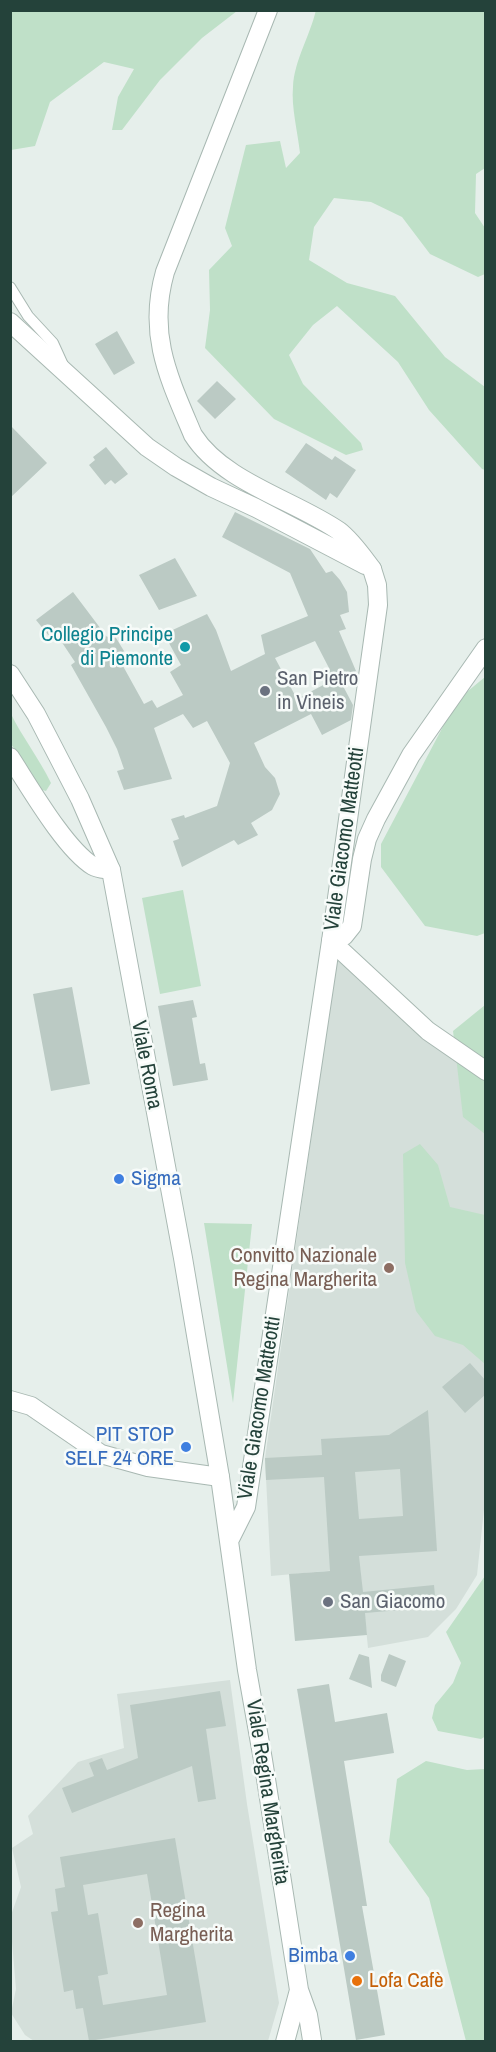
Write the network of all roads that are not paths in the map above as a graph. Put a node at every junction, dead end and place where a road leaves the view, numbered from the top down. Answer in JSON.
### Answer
{"nodes":[{"id":1,"x":268,"y":10,"type":"edge"},
{"id":2,"x":10,"y":287,"type":"edge"},
{"id":3,"x":10,"y":322,"type":"edge"},
{"id":4,"x":66,"y":371,"type":"junction"},
{"id":5,"x":372,"y":569,"type":"junction"},
{"id":6,"x":486,"y":648,"type":"edge"},
{"id":7,"x":10,"y":674,"type":"edge"},
{"id":8,"x":10,"y":758,"type":"edge"},
{"id":9,"x":111,"y":870,"type":"junction"},
{"id":10,"x":331,"y":941,"type":"junction"},
{"id":11,"x":486,"y":1071,"type":"edge"},
{"id":12,"x":10,"y":1400,"type":"edge"},
{"id":13,"x":220,"y":1477,"type":"junction"},
{"id":14,"x":229,"y":1541,"type":"junction"},
{"id":15,"x":298,"y":1990,"type":"junction"},
{"id":16,"x":286,"y":2040,"type":"edge"},
{"id":17,"x":313,"y":2041,"type":"edge"}],
"edges":[{"from":1,"to":5,"type":"street"},
{"from":2,"to":4,"type":"lane"},
{"from":3,"to":4,"type":"street"},
{"from":4,"to":5,"type":"street"},
{"from":5,"to":10,"type":"street","name":"Viale Giacomo Matteotti"},
{"from":6,"to":10,"type":"street"},
{"from":7,"to":9,"type":"street","name":"Viale Roma"},
{"from":8,"to":9,"type":"street"},
{"from":9,"to":13,"type":"street","name":"Viale Roma"},
{"from":10,"to":11,"type":"street"},
{"from":10,"to":14,"type":"street","name":"Viale Giacomo Matteotti"},
{"from":12,"to":13,"type":"street"},
{"from":13,"to":14,"type":"street","name":"Viale Roma"},
{"from":14,"to":15,"type":"street","name":"Viale Regina Margherita"},
{"from":15,"to":16,"type":"street","name":"Viale Regina Margherita"},
{"from":15,"to":17,"type":"street","name":"Viale Regina Margherita"},
{"from":16,"to":17,"type":"street","name":"Viale Regina Margherita"}]}
